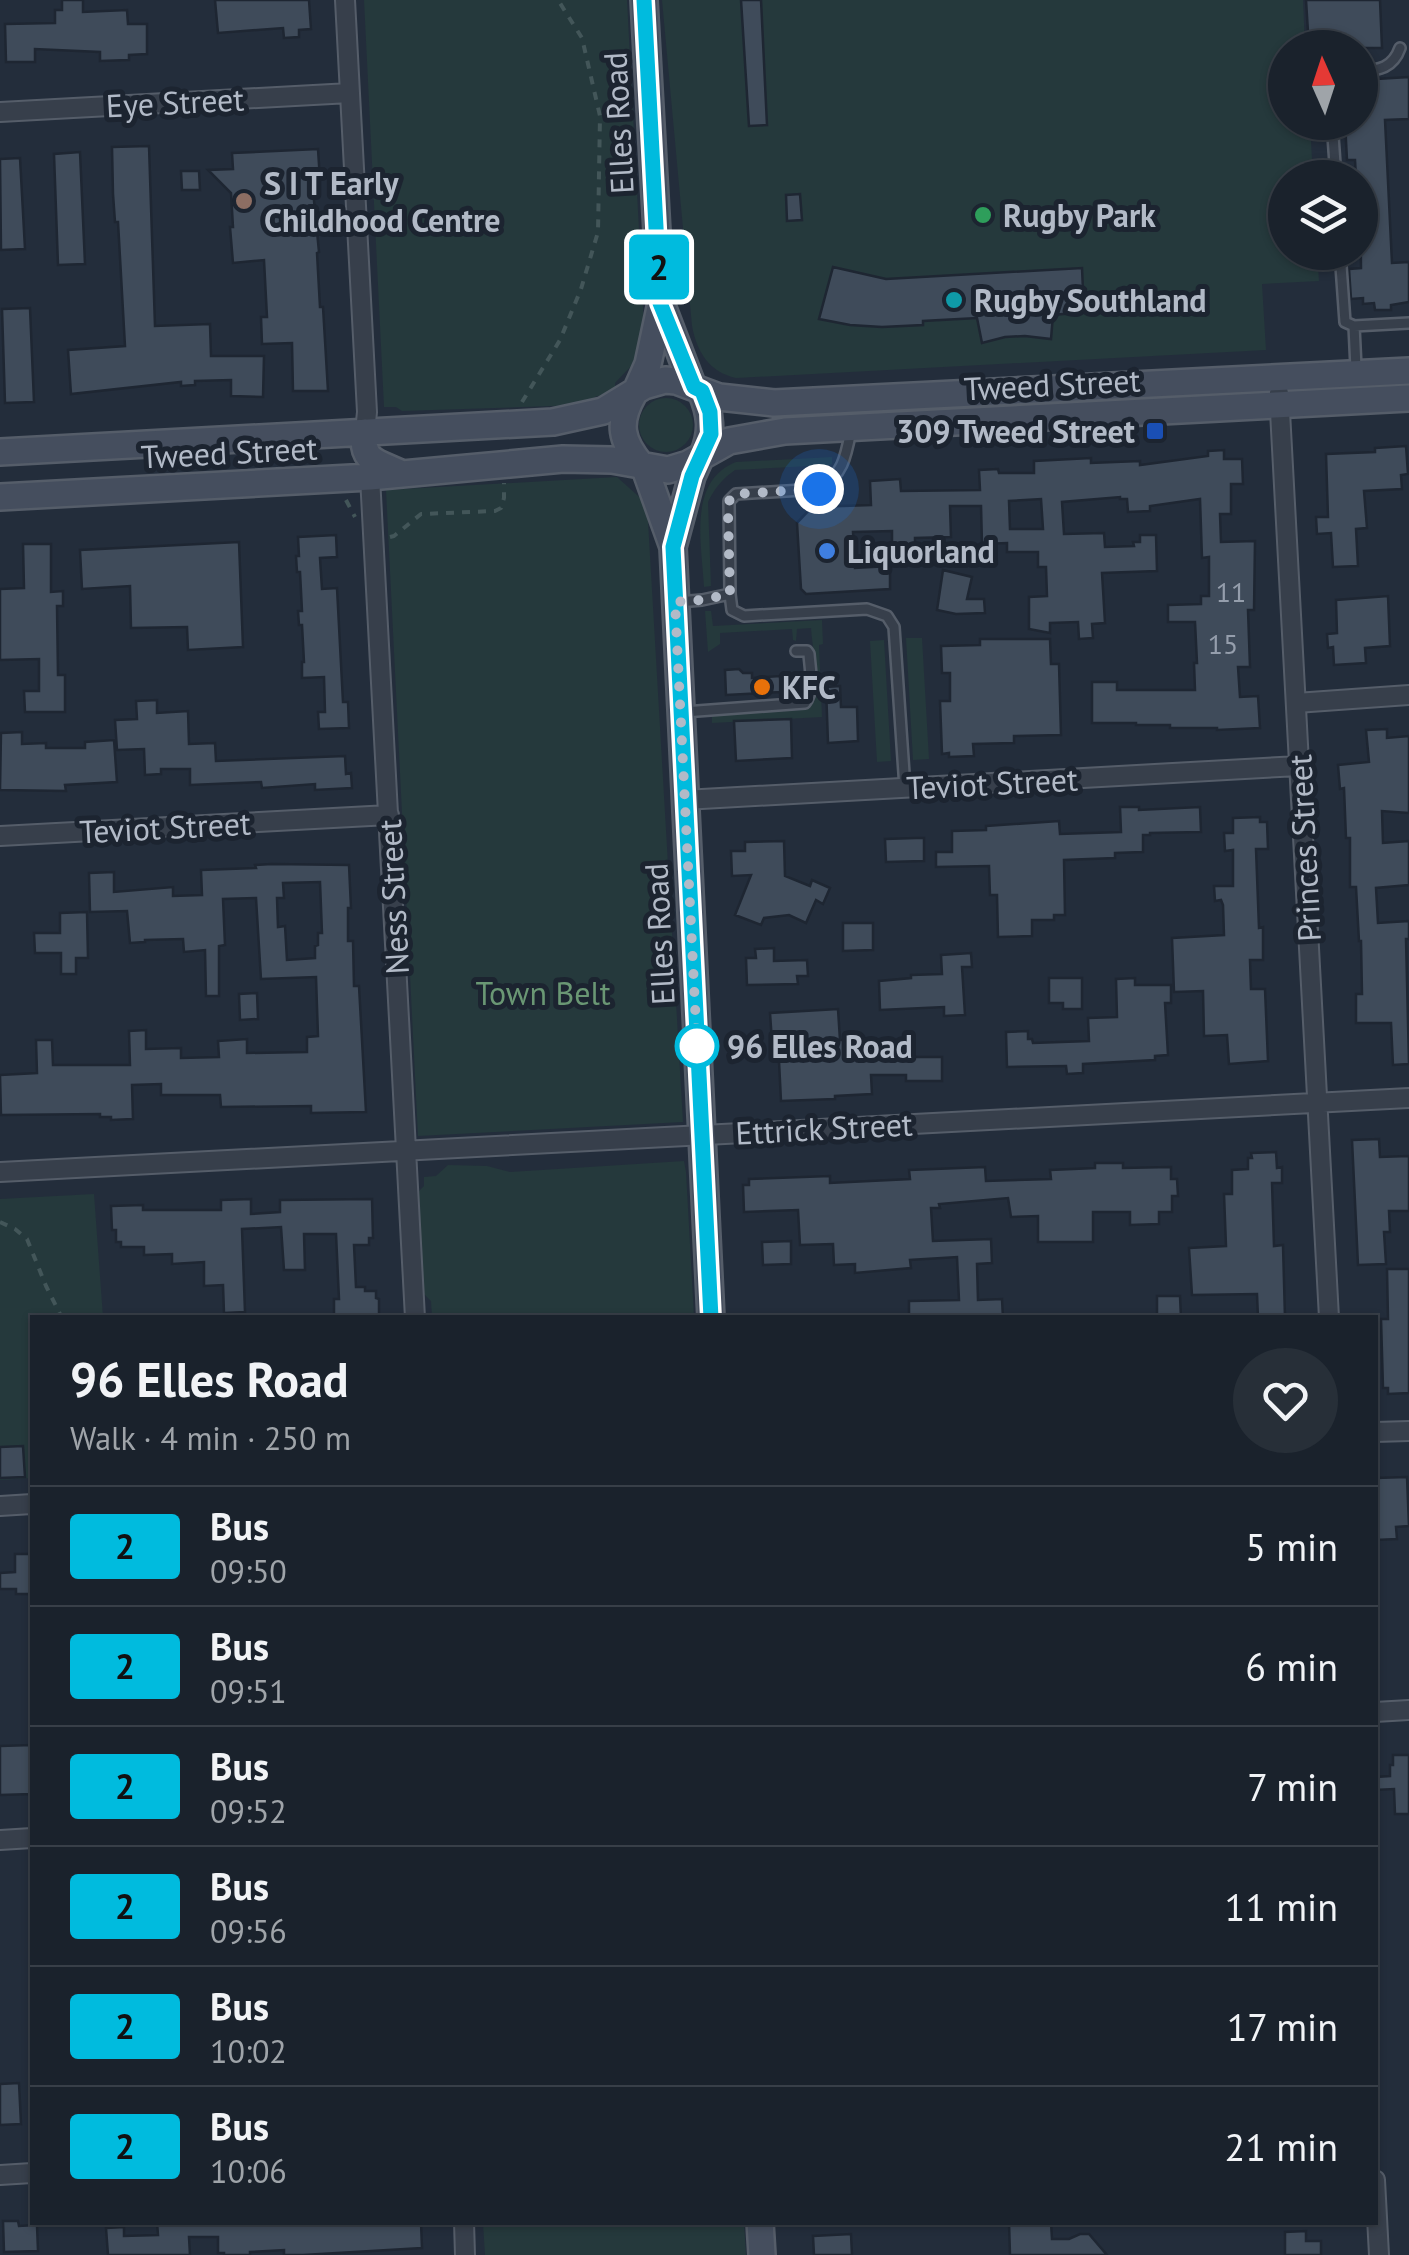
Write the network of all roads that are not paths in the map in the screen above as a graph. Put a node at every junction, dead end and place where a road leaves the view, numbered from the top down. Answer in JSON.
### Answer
{"nodes":[{"id":1,"x":345,"y":0,"type":"edge"},
{"id":2,"x":644,"y":0,"type":"edge"},
{"id":3,"x":1400,"y":48,"type":"dead end"},
{"id":4,"x":1378,"y":70,"type":"edge"},
{"id":5,"x":350,"y":93,"type":"junction"},
{"id":6,"x":0,"y":112,"type":"edge"},
{"id":7,"x":1341,"y":270,"type":"edge"},
{"id":8,"x":660,"y":303,"type":"junction"},
{"id":9,"x":1409,"y":324,"type":"edge"},
{"id":10,"x":1354,"y":326,"type":"junction"},
{"id":11,"x":1409,"y":371,"type":"edge"},
{"id":12,"x":1357,"y":374,"type":"junction"},
{"id":13,"x":1278,"y":378,"type":"junction"},
{"id":14,"x":698,"y":389,"type":"junction"},
{"id":15,"x":634,"y":393,"type":"junction"},
{"id":16,"x":1409,"y":398,"type":"edge"},
{"id":17,"x":1280,"y":405,"type":"junction"},
{"id":18,"x":851,"y":428,"type":"junction"},
{"id":19,"x":365,"y":432,"type":"junction"},
{"id":20,"x":0,"y":452,"type":"edge"},
{"id":21,"x":702,"y":456,"type":"junction"},
{"id":22,"x":643,"y":466,"type":"junction"},
{"id":23,"x":402,"y":474,"type":"junction"},
{"id":24,"x":370,"y":477,"type":"junction"},
{"id":25,"x":0,"y":497,"type":"edge"},
{"id":26,"x":673,"y":547,"type":"junction"},
{"id":27,"x":730,"y":594,"type":"junction"},
{"id":28,"x":675,"y":602,"type":"junction"},
{"id":29,"x":796,"y":650,"type":"dead end"},
{"id":30,"x":1409,"y":695,"type":"edge"},
{"id":31,"x":1296,"y":703,"type":"junction"},
{"id":32,"x":680,"y":712,"type":"junction"},
{"id":33,"x":1299,"y":766,"type":"junction"},
{"id":34,"x":905,"y":788,"type":"junction"},
{"id":35,"x":684,"y":800,"type":"junction"},
{"id":36,"x":389,"y":815,"type":"junction"},
{"id":37,"x":0,"y":836,"type":"edge"},
{"id":38,"x":1409,"y":1098,"type":"edge"},
{"id":39,"x":1318,"y":1102,"type":"junction"},
{"id":40,"x":702,"y":1134,"type":"junction"},
{"id":41,"x":406,"y":1149,"type":"junction"},
{"id":42,"x":0,"y":1172,"type":"edge"},
{"id":43,"x":415,"y":1315,"type":"edge"},
{"id":44,"x":711,"y":1315,"type":"edge"},
{"id":45,"x":1329,"y":1315,"type":"edge"},
{"id":46,"x":1409,"y":1430,"type":"edge"},
{"id":47,"x":1378,"y":1432,"type":"edge"},
{"id":48,"x":30,"y":1504,"type":"edge"},
{"id":49,"x":0,"y":1506,"type":"edge"},
{"id":50,"x":1409,"y":1710,"type":"edge"},
{"id":51,"x":1378,"y":1712,"type":"edge"},
{"id":52,"x":30,"y":1838,"type":"edge"},
{"id":53,"x":0,"y":1840,"type":"edge"},
{"id":54,"x":30,"y":2173,"type":"edge"},
{"id":55,"x":0,"y":2175,"type":"edge"},
{"id":56,"x":464,"y":2225,"type":"edge"},
{"id":57,"x":760,"y":2225,"type":"edge"},
{"id":58,"x":1377,"y":2225,"type":"edge"},
{"id":59,"x":466,"y":2255,"type":"edge"},
{"id":60,"x":762,"y":2255,"type":"edge"},
{"id":61,"x":1379,"y":2255,"type":"edge"}],
"edges":[{"from":1,"to":5,"type":"street"},
{"from":2,"to":8,"type":"main road","name":"Elles Road"},
{"from":3,"to":4,"type":"lane"},
{"from":5,"to":6,"type":"street","name":"Eye Street"},
{"from":5,"to":19,"type":"street"},
{"from":7,"to":10,"type":"lane"},
{"from":8,"to":14,"type":"main road","name":"Elles Road"},
{"from":8,"to":15,"type":"main road","name":"Elles Road"},
{"from":9,"to":10,"type":"lane"},
{"from":10,"to":12,"type":"lane"},
{"from":11,"to":12,"type":"main road","name":"Tweed Street"},
{"from":12,"to":13,"type":"main road","name":"Tweed Street"},
{"from":13,"to":14,"type":"main road","name":"Tweed Street"},
{"from":13,"to":17,"type":"street","name":"Princes Street"},
{"from":14,"to":15,"type":"main road","name":"Tweed Street"},
{"from":14,"to":21,"type":"main road"},
{"from":15,"to":19,"type":"main road","name":"Tweed Street"},
{"from":15,"to":22,"type":"main road"},
{"from":16,"to":17,"type":"main road","name":"Tweed Street"},
{"from":17,"to":18,"type":"main road","name":"Tweed Street"},
{"from":17,"to":31,"type":"street","name":"Princes Street"},
{"from":18,"to":21,"type":"main road","name":"Tweed Street"},
{"from":18,"to":27,"type":"lane"},
{"from":19,"to":20,"type":"main road","name":"Tweed Street"},
{"from":19,"to":23,"type":"main road"},
{"from":21,"to":22,"type":"main road","name":"Tweed Street"},
{"from":21,"to":26,"type":"main road","name":"Elles Road"},
{"from":22,"to":23,"type":"main road","name":"Tweed Street"},
{"from":22,"to":26,"type":"main road","name":"Elles Road"},
{"from":23,"to":24,"type":"main road","name":"Tweed Street"},
{"from":24,"to":25,"type":"main road","name":"Tweed Street"},
{"from":24,"to":36,"type":"street","name":"Ness Street"},
{"from":26,"to":28,"type":"main road","name":"Elles Road"},
{"from":27,"to":28,"type":"lane"},
{"from":27,"to":34,"type":"lane"},
{"from":28,"to":32,"type":"main road","name":"Elles Road"},
{"from":29,"to":32,"type":"lane"},
{"from":30,"to":31,"type":"street"},
{"from":31,"to":33,"type":"street","name":"Princes Street"},
{"from":32,"to":35,"type":"main road","name":"Elles Road"},
{"from":33,"to":34,"type":"street","name":"Teviot Street"},
{"from":33,"to":39,"type":"street","name":"Princes Street"},
{"from":34,"to":35,"type":"street","name":"Teviot Street"},
{"from":35,"to":40,"type":"main road","name":"Elles Road"},
{"from":36,"to":37,"type":"street","name":"Teviot Street"},
{"from":36,"to":41,"type":"street","name":"Ness Street"},
{"from":38,"to":39,"type":"street","name":"Ettrick Street"},
{"from":39,"to":40,"type":"street","name":"Ettrick Street"},
{"from":39,"to":45,"type":"street","name":"Princes Street"},
{"from":40,"to":41,"type":"street","name":"Ettrick Street"},
{"from":40,"to":44,"type":"main road","name":"Elles Road"},
{"from":41,"to":42,"type":"street","name":"Ettrick Street"},
{"from":41,"to":43,"type":"street","name":"Ness Street"},
{"from":46,"to":47,"type":"street"},
{"from":48,"to":49,"type":"street"},
{"from":50,"to":51,"type":"street"},
{"from":52,"to":53,"type":"street"},
{"from":54,"to":55,"type":"street"},
{"from":56,"to":59,"type":"street"},
{"from":57,"to":60,"type":"main road"},
{"from":58,"to":61,"type":"street"}]}
